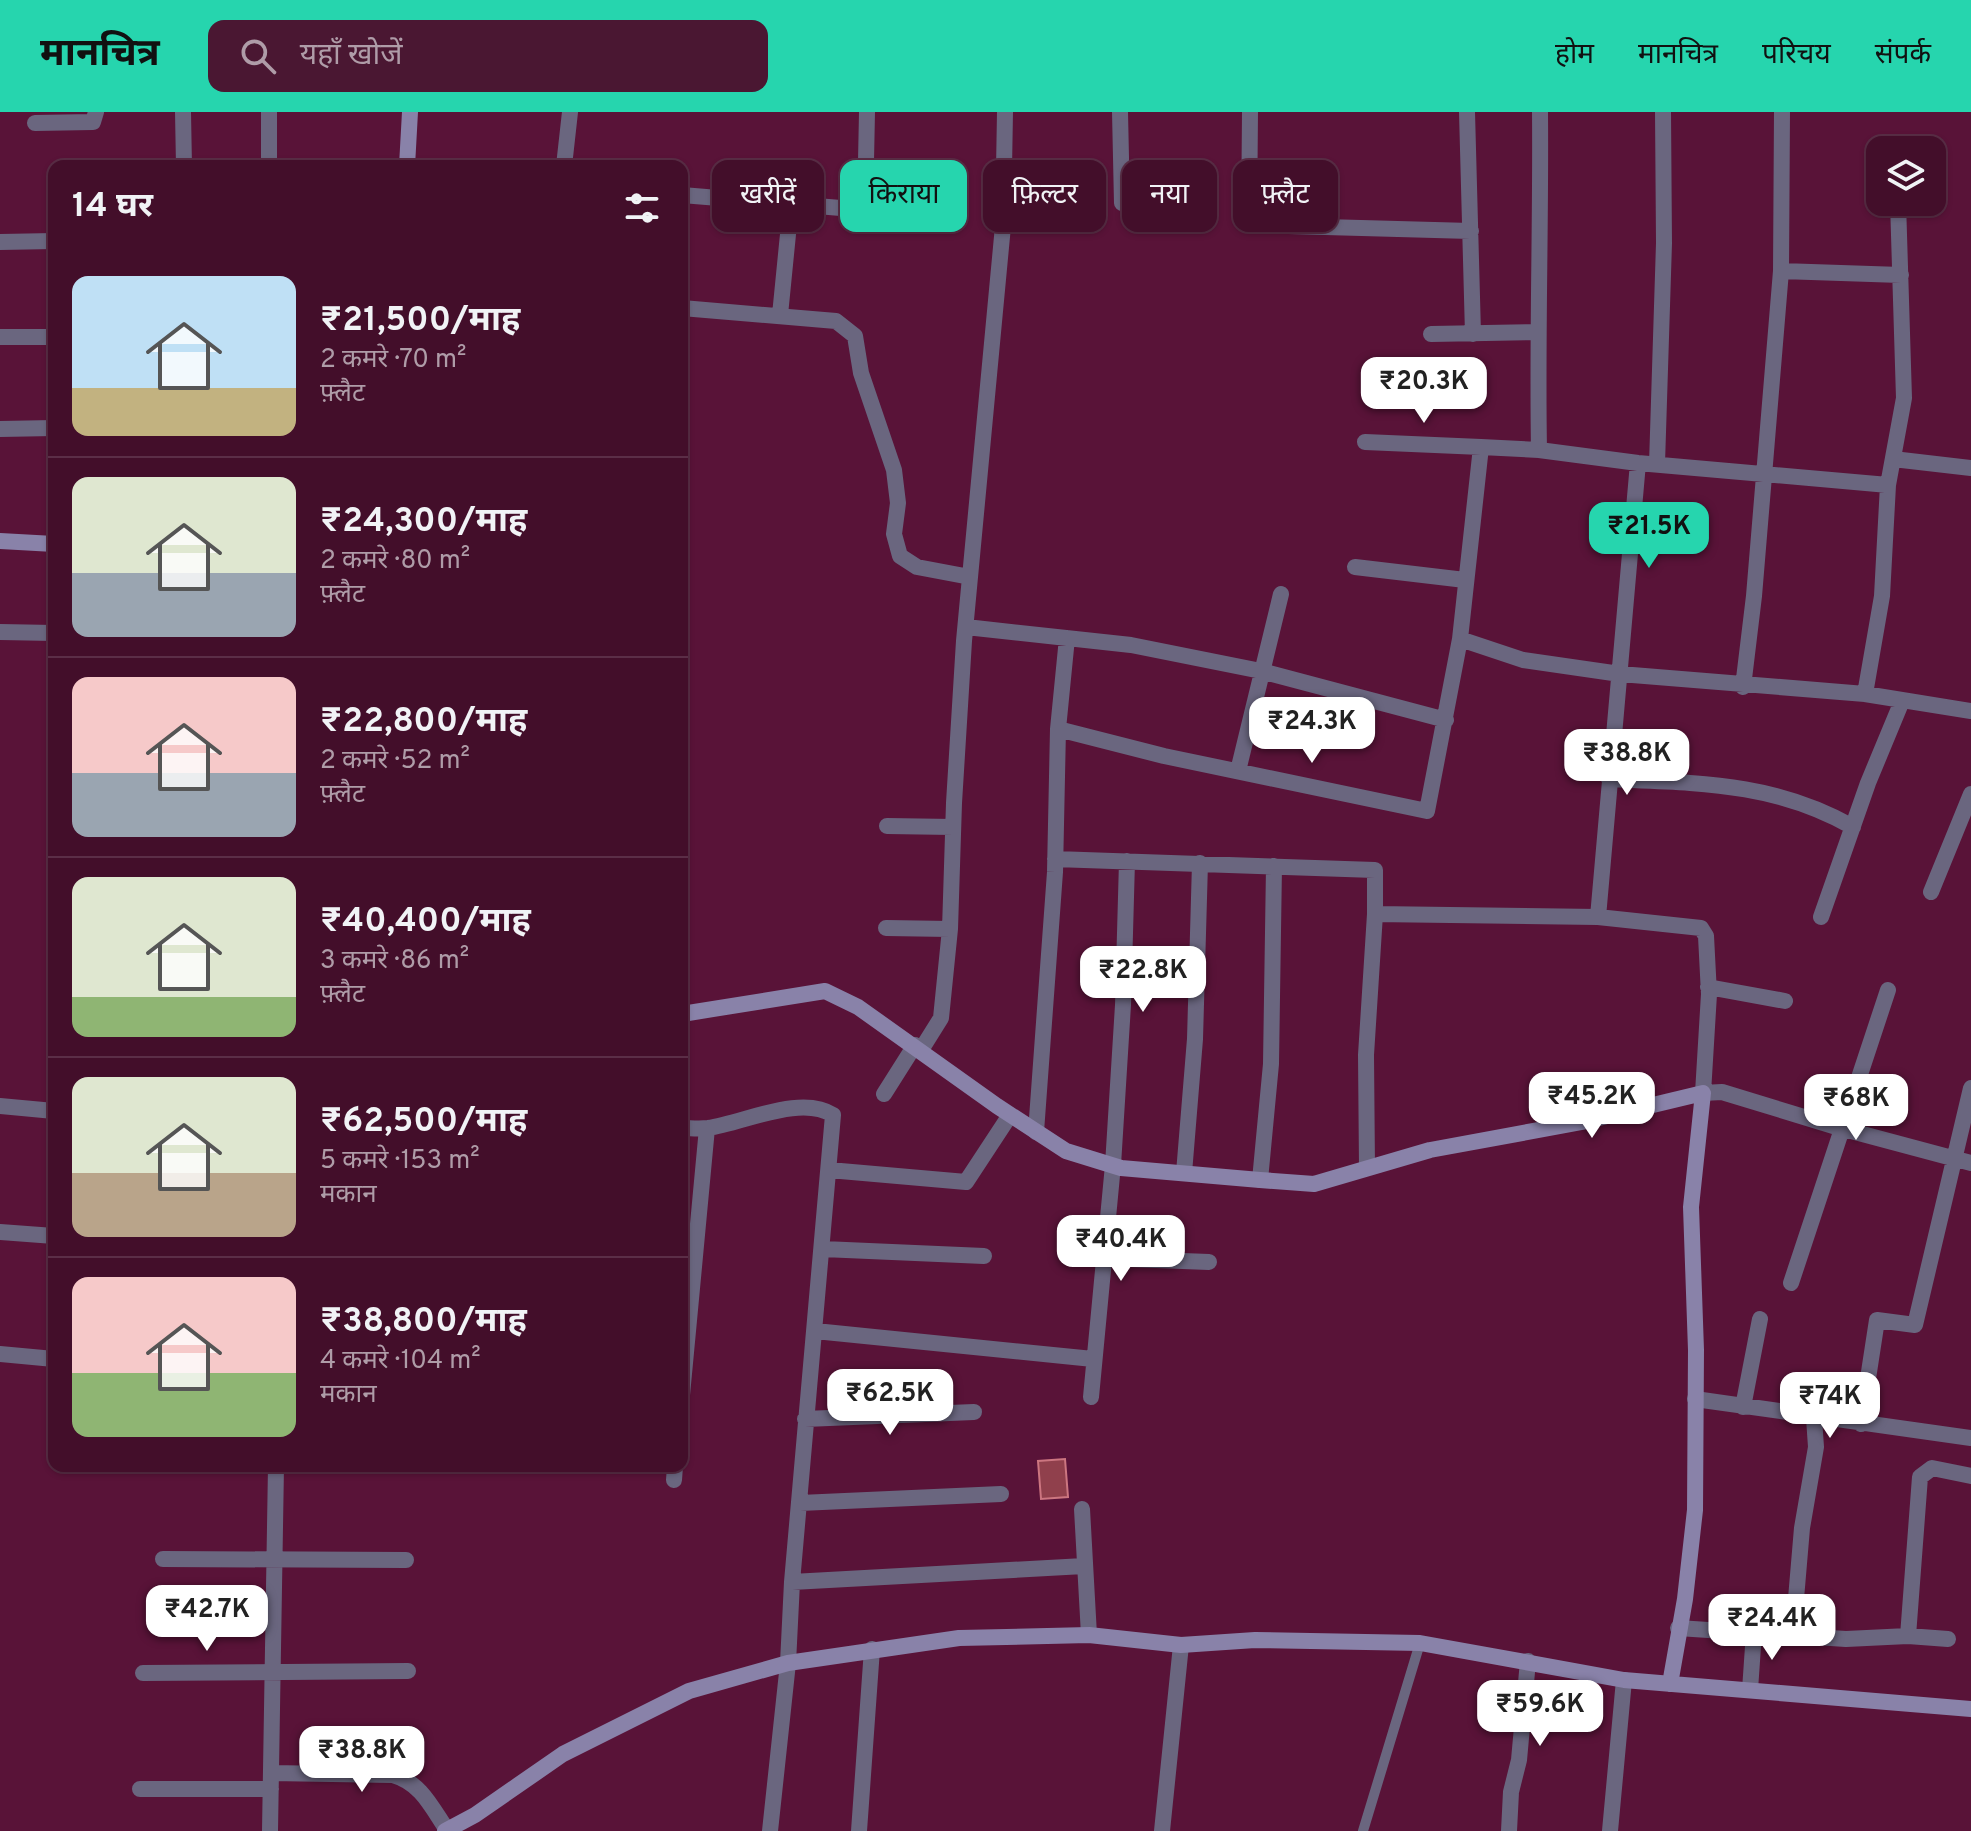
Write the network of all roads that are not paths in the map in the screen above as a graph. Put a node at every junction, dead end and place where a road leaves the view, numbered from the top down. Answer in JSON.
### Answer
{"nodes":[{"id":1,"x":96,"y":112,"type":"edge"},
{"id":2,"x":183,"y":112,"type":"edge"},
{"id":3,"x":269,"y":112,"type":"edge"},
{"id":4,"x":410,"y":112,"type":"edge"},
{"id":5,"x":570,"y":112,"type":"edge"},
{"id":6,"x":867,"y":112,"type":"edge"},
{"id":7,"x":1005,"y":112,"type":"edge"},
{"id":8,"x":1120,"y":112,"type":"edge"},
{"id":9,"x":1250,"y":112,"type":"edge"},
{"id":10,"x":1467,"y":112,"type":"edge"},
{"id":11,"x":1540,"y":112,"type":"edge"},
{"id":12,"x":1663,"y":112,"type":"edge"},
{"id":13,"x":1782,"y":112,"type":"edge"},
{"id":14,"x":35,"y":123,"type":"dead end"},
{"id":15,"x":184,"y":160,"type":"edge"},
{"id":16,"x":269,"y":160,"type":"edge"},
{"id":17,"x":407,"y":160,"type":"edge"},
{"id":18,"x":565,"y":160,"type":"edge"},
{"id":19,"x":866,"y":160,"type":"edge"},
{"id":20,"x":688,"y":195,"type":"edge"},
{"id":21,"x":712,"y":197,"type":"edge"},
{"id":22,"x":1122,"y":203,"type":"dead end"},
{"id":23,"x":1899,"y":216,"type":"edge"},
{"id":24,"x":1471,"y":231,"type":"junction"},
{"id":25,"x":788,"y":232,"type":"edge"},
{"id":26,"x":48,"y":241,"type":"edge"},
{"id":27,"x":0,"y":242,"type":"edge"},
{"id":28,"x":1781,"y":271,"type":"junction"},
{"id":29,"x":1901,"y":275,"type":"junction"},
{"id":30,"x":688,"y":308,"type":"edge"},
{"id":31,"x":780,"y":315,"type":"junction"},
{"id":32,"x":1537,"y":332,"type":"junction"},
{"id":33,"x":1431,"y":334,"type":"dead end"},
{"id":34,"x":1473,"y":334,"type":"junction"},
{"id":35,"x":0,"y":337,"type":"edge"},
{"id":36,"x":48,"y":337,"type":"edge"},
{"id":37,"x":48,"y":428,"type":"edge"},
{"id":38,"x":0,"y":429,"type":"edge"},
{"id":39,"x":1365,"y":442,"type":"dead end"},
{"id":40,"x":1481,"y":447,"type":"junction"},
{"id":41,"x":1539,"y":450,"type":"junction"},
{"id":42,"x":1893,"y":459,"type":"junction"},
{"id":43,"x":1638,"y":463,"type":"junction"},
{"id":44,"x":1657,"y":464,"type":"junction"},
{"id":45,"x":1971,"y":468,"type":"edge"},
{"id":46,"x":1765,"y":472,"type":"junction"},
{"id":47,"x":1888,"y":485,"type":"junction"},
{"id":48,"x":0,"y":541,"type":"edge"},
{"id":49,"x":48,"y":544,"type":"edge"},
{"id":50,"x":1355,"y":567,"type":"dead end"},
{"id":51,"x":970,"y":577,"type":"junction"},
{"id":52,"x":1465,"y":580,"type":"junction"},
{"id":53,"x":1281,"y":594,"type":"dead end"},
{"id":54,"x":966,"y":627,"type":"junction"},
{"id":55,"x":0,"y":632,"type":"edge"},
{"id":56,"x":48,"y":633,"type":"edge"},
{"id":57,"x":1067,"y":638,"type":"junction"},
{"id":58,"x":1460,"y":639,"type":"junction"},
{"id":59,"x":1261,"y":671,"type":"junction"},
{"id":60,"x":1620,"y":674,"type":"junction"},
{"id":61,"x":1743,"y":687,"type":"junction"},
{"id":62,"x":1865,"y":694,"type":"junction"},
{"id":63,"x":1902,"y":701,"type":"junction"},
{"id":64,"x":1971,"y":711,"type":"edge"},
{"id":65,"x":1446,"y":720,"type":"junction"},
{"id":66,"x":1058,"y":729,"type":"junction"},
{"id":67,"x":1238,"y":771,"type":"junction"},
{"id":68,"x":1609,"y":779,"type":"junction"},
{"id":69,"x":1971,"y":794,"type":"edge"},
{"id":70,"x":887,"y":826,"type":"dead end"},
{"id":71,"x":953,"y":827,"type":"junction"},
{"id":72,"x":1853,"y":827,"type":"junction"},
{"id":73,"x":1055,"y":859,"type":"junction"},
{"id":74,"x":1127,"y":861,"type":"junction"},
{"id":75,"x":1200,"y":863,"type":"junction"},
{"id":76,"x":1274,"y":866,"type":"junction"},
{"id":77,"x":1931,"y":892,"type":"dead end"},
{"id":78,"x":1375,"y":914,"type":"junction"},
{"id":79,"x":1598,"y":917,"type":"junction"},
{"id":80,"x":1821,"y":917,"type":"dead end"},
{"id":81,"x":886,"y":928,"type":"dead end"},
{"id":82,"x":950,"y":929,"type":"junction"},
{"id":83,"x":1708,"y":987,"type":"junction"},
{"id":84,"x":1888,"y":990,"type":"dead end"},
{"id":85,"x":1785,"y":1001,"type":"dead end"},
{"id":86,"x":688,"y":1013,"type":"edge"},
{"id":87,"x":918,"y":1047,"type":"junction"},
{"id":88,"x":1971,"y":1088,"type":"edge"},
{"id":89,"x":1703,"y":1093,"type":"junction"},
{"id":90,"x":884,"y":1094,"type":"dead end"},
{"id":91,"x":0,"y":1106,"type":"edge"},
{"id":92,"x":48,"y":1110,"type":"edge"},
{"id":93,"x":1010,"y":1115,"type":"junction"},
{"id":94,"x":688,"y":1128,"type":"edge"},
{"id":95,"x":707,"y":1128,"type":"junction"},
{"id":96,"x":1840,"y":1128,"type":"junction"},
{"id":97,"x":1036,"y":1132,"type":"junction"},
{"id":98,"x":1963,"y":1161,"type":"edge"},
{"id":99,"x":1113,"y":1165,"type":"junction"},
{"id":100,"x":1367,"y":1168,"type":"junction"},
{"id":101,"x":829,"y":1170,"type":"junction"},
{"id":102,"x":1184,"y":1173,"type":"junction"},
{"id":103,"x":1260,"y":1180,"type":"junction"},
{"id":104,"x":0,"y":1232,"type":"edge"},
{"id":105,"x":48,"y":1236,"type":"edge"},
{"id":106,"x":823,"y":1249,"type":"junction"},
{"id":107,"x":984,"y":1256,"type":"dead end"},
{"id":108,"x":1103,"y":1258,"type":"junction"},
{"id":109,"x":1209,"y":1262,"type":"dead end"},
{"id":110,"x":1791,"y":1283,"type":"dead end"},
{"id":111,"x":1760,"y":1319,"type":"dead end"},
{"id":112,"x":688,"y":1331,"type":"edge"},
{"id":113,"x":815,"y":1331,"type":"junction"},
{"id":114,"x":0,"y":1354,"type":"edge"},
{"id":115,"x":48,"y":1358,"type":"edge"},
{"id":116,"x":1093,"y":1359,"type":"junction"},
{"id":117,"x":1091,"y":1397,"type":"dead end"},
{"id":118,"x":1695,"y":1399,"type":"junction"},
{"id":119,"x":1743,"y":1407,"type":"junction"},
{"id":120,"x":974,"y":1412,"type":"dead end"},
{"id":121,"x":1814,"y":1418,"type":"junction"},
{"id":122,"x":805,"y":1419,"type":"junction"},
{"id":123,"x":1861,"y":1424,"type":"junction"},
{"id":124,"x":1971,"y":1438,"type":"edge"},
{"id":125,"x":276,"y":1472,"type":"edge"},
{"id":126,"x":1971,"y":1476,"type":"edge"},
{"id":127,"x":1001,"y":1494,"type":"dead end"},
{"id":128,"x":800,"y":1503,"type":"junction"},
{"id":129,"x":1082,"y":1509,"type":"dead end"},
{"id":130,"x":163,"y":1559,"type":"dead end"},
{"id":131,"x":275,"y":1560,"type":"junction"},
{"id":132,"x":406,"y":1560,"type":"dead end"},
{"id":133,"x":1084,"y":1566,"type":"junction"},
{"id":134,"x":792,"y":1582,"type":"junction"},
{"id":135,"x":1678,"y":1628,"type":"junction"},
{"id":136,"x":1754,"y":1632,"type":"junction"},
{"id":137,"x":1793,"y":1634,"type":"junction"},
{"id":138,"x":1089,"y":1635,"type":"junction"},
{"id":139,"x":1908,"y":1636,"type":"junction"},
{"id":140,"x":1948,"y":1639,"type":"dead end"},
{"id":141,"x":1420,"y":1643,"type":"junction"},
{"id":142,"x":1181,"y":1645,"type":"junction"},
{"id":143,"x":872,"y":1649,"type":"junction"},
{"id":144,"x":1528,"y":1661,"type":"junction"},
{"id":145,"x":788,"y":1663,"type":"junction"},
{"id":146,"x":408,"y":1671,"type":"dead end"},
{"id":147,"x":273,"y":1672,"type":"junction"},
{"id":148,"x":143,"y":1673,"type":"dead end"},
{"id":149,"x":1624,"y":1680,"type":"junction"},
{"id":150,"x":1670,"y":1684,"type":"junction"},
{"id":151,"x":1750,"y":1690,"type":"junction"},
{"id":152,"x":1971,"y":1709,"type":"edge"},
{"id":153,"x":271,"y":1781,"type":"junction"},
{"id":154,"x":140,"y":1789,"type":"dead end"},
{"id":155,"x":446,"y":1830,"type":"edge"},
{"id":156,"x":270,"y":1831,"type":"edge"},
{"id":157,"x":770,"y":1831,"type":"edge"},
{"id":158,"x":859,"y":1831,"type":"edge"},
{"id":159,"x":1162,"y":1831,"type":"edge"},
{"id":160,"x":1363,"y":1831,"type":"edge"},
{"id":161,"x":1509,"y":1831,"type":"edge"},
{"id":162,"x":1610,"y":1831,"type":"edge"}],
"edges":[{"from":1,"to":14,"type":"street"},
{"from":2,"to":15,"type":"street"},
{"from":3,"to":16,"type":"street"},
{"from":4,"to":17,"type":"street"},
{"from":5,"to":18,"type":"street"},
{"from":6,"to":19,"type":"street"},
{"from":7,"to":51,"type":"street"},
{"from":8,"to":22,"type":"street"},
{"from":9,"to":24,"type":"street"},
{"from":10,"to":24,"type":"street"},
{"from":11,"to":32,"type":"street"},
{"from":12,"to":44,"type":"street"},
{"from":13,"to":28,"type":"street"},
{"from":20,"to":21,"type":"street"},
{"from":23,"to":29,"type":"street"},
{"from":24,"to":34,"type":"street"},
{"from":25,"to":31,"type":"street"},
{"from":26,"to":27,"type":"street"},
{"from":28,"to":29,"type":"street"},
{"from":28,"to":46,"type":"street"},
{"from":29,"to":42,"type":"street"},
{"from":30,"to":31,"type":"street"},
{"from":31,"to":51,"type":"street"},
{"from":32,"to":34,"type":"street"},
{"from":32,"to":41,"type":"street"},
{"from":33,"to":34,"type":"street"},
{"from":35,"to":36,"type":"street"},
{"from":37,"to":38,"type":"street"},
{"from":39,"to":40,"type":"street"},
{"from":40,"to":41,"type":"street"},
{"from":40,"to":52,"type":"street"},
{"from":41,"to":43,"type":"street"},
{"from":42,"to":45,"type":"street"},
{"from":42,"to":47,"type":"street"},
{"from":43,"to":44,"type":"street"},
{"from":43,"to":60,"type":"street"},
{"from":44,"to":46,"type":"street"},
{"from":46,"to":47,"type":"street"},
{"from":46,"to":61,"type":"street"},
{"from":47,"to":62,"type":"street"},
{"from":48,"to":49,"type":"street"},
{"from":50,"to":52,"type":"street"},
{"from":51,"to":54,"type":"street"},
{"from":52,"to":58,"type":"street"},
{"from":53,"to":59,"type":"street"},
{"from":54,"to":57,"type":"street"},
{"from":54,"to":71,"type":"street"},
{"from":55,"to":56,"type":"street"},
{"from":57,"to":59,"type":"street"},
{"from":57,"to":66,"type":"street"},
{"from":58,"to":60,"type":"street"},
{"from":58,"to":65,"type":"street"},
{"from":59,"to":65,"type":"street"},
{"from":59,"to":67,"type":"street"},
{"from":60,"to":61,"type":"street"},
{"from":60,"to":68,"type":"street"},
{"from":61,"to":62,"type":"street"},
{"from":62,"to":63,"type":"street"},
{"from":63,"to":64,"type":"street"},
{"from":63,"to":72,"type":"street"},
{"from":65,"to":67,"type":"street"},
{"from":66,"to":67,"type":"street"},
{"from":66,"to":73,"type":"street"},
{"from":68,"to":72,"type":"street"},
{"from":68,"to":79,"type":"street"},
{"from":69,"to":77,"type":"street"},
{"from":70,"to":71,"type":"street"},
{"from":71,"to":82,"type":"street"},
{"from":72,"to":80,"type":"street"},
{"from":73,"to":74,"type":"street"},
{"from":73,"to":97,"type":"street"},
{"from":74,"to":75,"type":"street"},
{"from":74,"to":99,"type":"street"},
{"from":75,"to":76,"type":"street"},
{"from":75,"to":102,"type":"street"},
{"from":76,"to":78,"type":"street"},
{"from":76,"to":103,"type":"street"},
{"from":78,"to":79,"type":"street"},
{"from":78,"to":100,"type":"street"},
{"from":79,"to":83,"type":"street"},
{"from":81,"to":82,"type":"street"},
{"from":82,"to":87,"type":"street"},
{"from":83,"to":85,"type":"street"},
{"from":83,"to":89,"type":"street"},
{"from":84,"to":96,"type":"street"},
{"from":86,"to":87,"type":"street"},
{"from":87,"to":90,"type":"street"},
{"from":87,"to":93,"type":"street"},
{"from":88,"to":98,"type":"street"},
{"from":89,"to":96,"type":"street"},
{"from":89,"to":100,"type":"street"},
{"from":89,"to":118,"type":"street"},
{"from":91,"to":92,"type":"street"},
{"from":93,"to":97,"type":"street"},
{"from":93,"to":101,"type":"street"},
{"from":94,"to":95,"type":"street"},
{"from":95,"to":101,"type":"street"},
{"from":95,"to":112,"type":"street"},
{"from":96,"to":98,"type":"street"},
{"from":96,"to":110,"type":"street"},
{"from":97,"to":99,"type":"street"},
{"from":98,"to":123,"type":"street"},
{"from":99,"to":102,"type":"street"},
{"from":99,"to":108,"type":"street"},
{"from":100,"to":103,"type":"street"},
{"from":101,"to":106,"type":"street"},
{"from":102,"to":103,"type":"street"},
{"from":104,"to":105,"type":"street"},
{"from":106,"to":107,"type":"street"},
{"from":106,"to":113,"type":"street"},
{"from":108,"to":109,"type":"street"},
{"from":108,"to":116,"type":"street"},
{"from":111,"to":119,"type":"street"},
{"from":113,"to":116,"type":"street"},
{"from":113,"to":122,"type":"street"},
{"from":114,"to":115,"type":"street"},
{"from":116,"to":117,"type":"street"},
{"from":118,"to":119,"type":"street"},
{"from":118,"to":135,"type":"street"},
{"from":119,"to":121,"type":"street"},
{"from":120,"to":122,"type":"street"},
{"from":121,"to":123,"type":"street"},
{"from":121,"to":137,"type":"street"},
{"from":122,"to":128,"type":"street"},
{"from":123,"to":124,"type":"street"},
{"from":125,"to":131,"type":"street"},
{"from":126,"to":139,"type":"street"},
{"from":127,"to":128,"type":"street"},
{"from":128,"to":134,"type":"street"},
{"from":129,"to":133,"type":"street"},
{"from":130,"to":131,"type":"street"},
{"from":131,"to":132,"type":"street"},
{"from":131,"to":147,"type":"street"},
{"from":133,"to":134,"type":"street"},
{"from":133,"to":138,"type":"street"},
{"from":134,"to":145,"type":"street"},
{"from":135,"to":136,"type":"street"},
{"from":135,"to":150,"type":"street"},
{"from":136,"to":137,"type":"street"},
{"from":136,"to":151,"type":"street"},
{"from":137,"to":139,"type":"street"},
{"from":138,"to":142,"type":"street"},
{"from":138,"to":143,"type":"street"},
{"from":139,"to":140,"type":"street"},
{"from":141,"to":142,"type":"street"},
{"from":141,"to":144,"type":"street"},
{"from":141,"to":160,"type":"lane"},
{"from":142,"to":159,"type":"street"},
{"from":143,"to":145,"type":"street"},
{"from":143,"to":158,"type":"street"},
{"from":144,"to":149,"type":"street"},
{"from":144,"to":161,"type":"street"},
{"from":145,"to":155,"type":"street"},
{"from":145,"to":157,"type":"street"},
{"from":146,"to":147,"type":"street"},
{"from":147,"to":148,"type":"street"},
{"from":147,"to":153,"type":"street"},
{"from":149,"to":150,"type":"street"},
{"from":149,"to":162,"type":"street"},
{"from":150,"to":151,"type":"street"},
{"from":151,"to":152,"type":"street"},
{"from":153,"to":154,"type":"street"},
{"from":153,"to":155,"type":"street"},
{"from":153,"to":156,"type":"street"}]}
